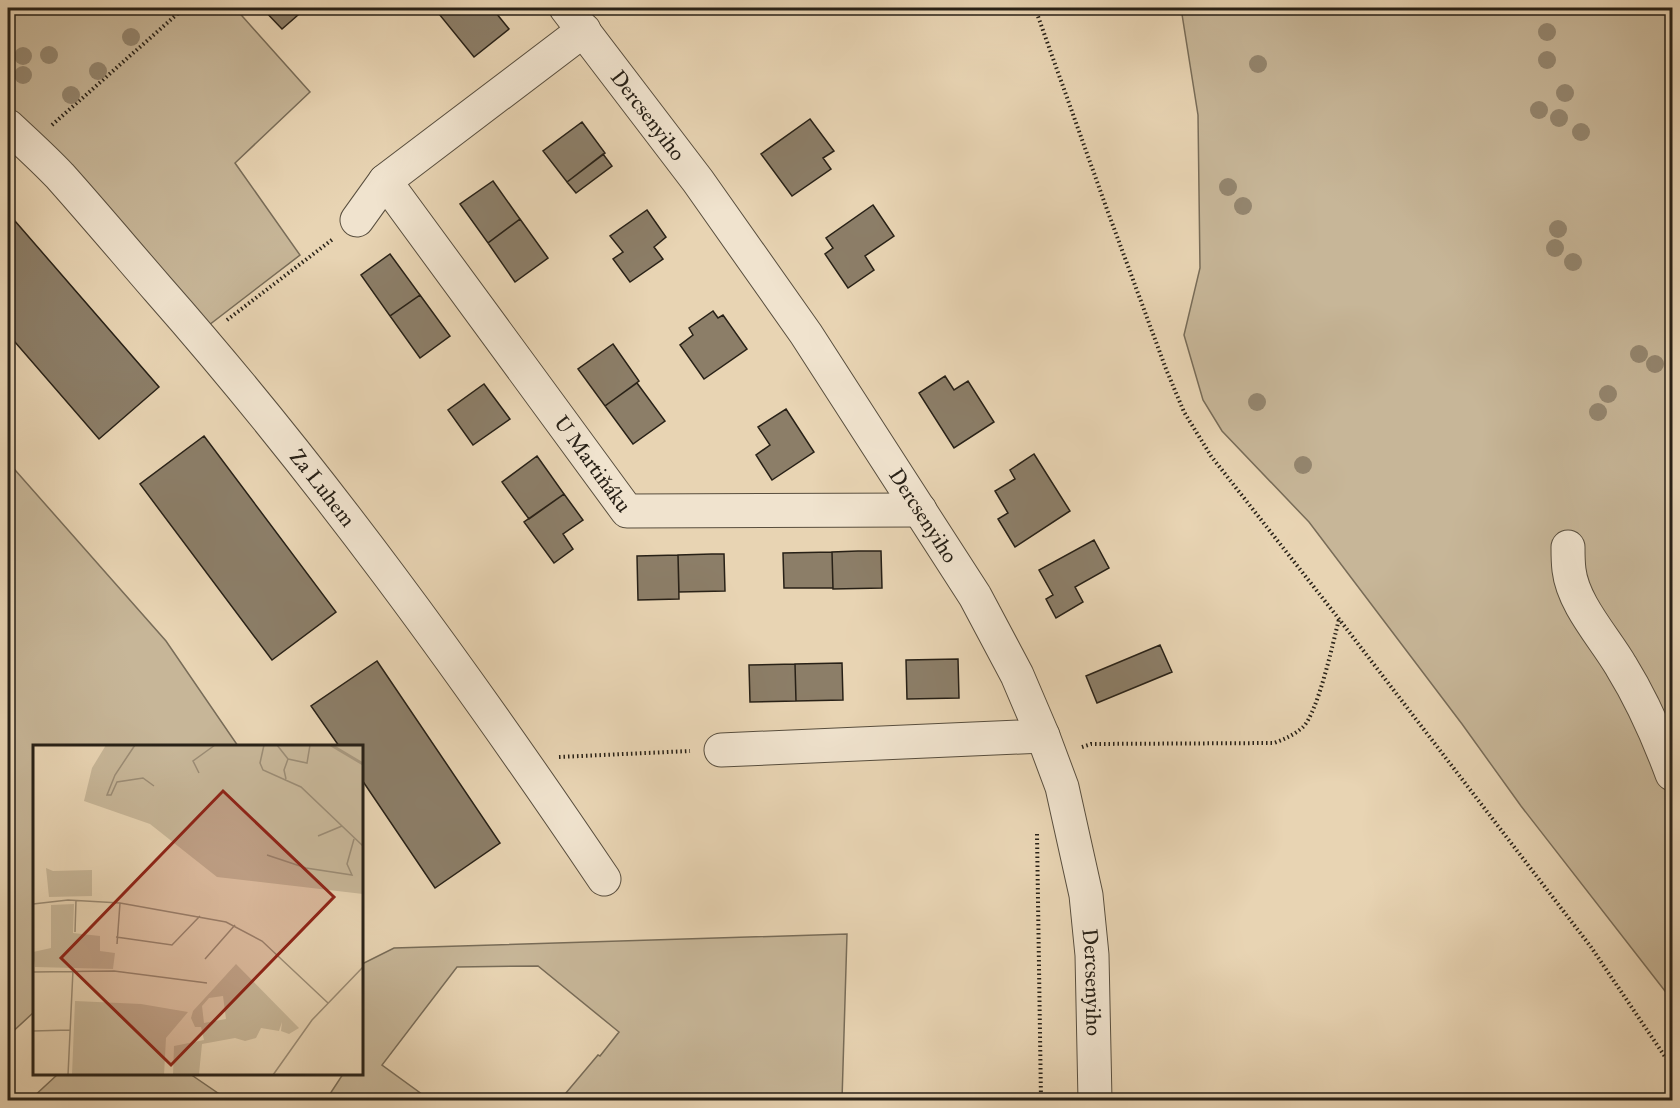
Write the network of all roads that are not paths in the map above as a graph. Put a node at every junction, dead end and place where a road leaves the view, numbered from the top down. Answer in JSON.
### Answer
{"nodes":[{"id":1,"x":575,"y":19,"type":"edge"},
{"id":2,"x":18,"y":136,"type":"edge"},
{"id":3,"x":385,"y":181,"type":"junction"},
{"id":4,"x":357,"y":220,"type":"road end"},
{"id":5,"x":920,"y":510,"type":"junction"},
{"id":6,"x":1568,"y":547,"type":"dead end"},
{"id":7,"x":1043,"y":736,"type":"junction"},
{"id":8,"x":721,"y":750,"type":"road end"},
{"id":9,"x":1672,"y":774,"type":"edge"},
{"id":10,"x":604,"y":879,"type":"dead end"},
{"id":11,"x":1095,"y":1101,"type":"edge"}],
"edges":[{"from":1,"to":3,"type":"street"},
{"from":1,"to":5,"type":"street","name":"Dercsenyiho"},
{"from":2,"to":10,"type":"street","name":"Za Luhem"},
{"from":3,"to":4,"type":"street"},
{"from":3,"to":5,"type":"street","name":"U Martiňáku"},
{"from":5,"to":7,"type":"street","name":"Dercsenyiho"},
{"from":6,"to":9,"type":"street"},
{"from":7,"to":8,"type":"street"},
{"from":7,"to":11,"type":"street","name":"Dercsenyiho"}]}
